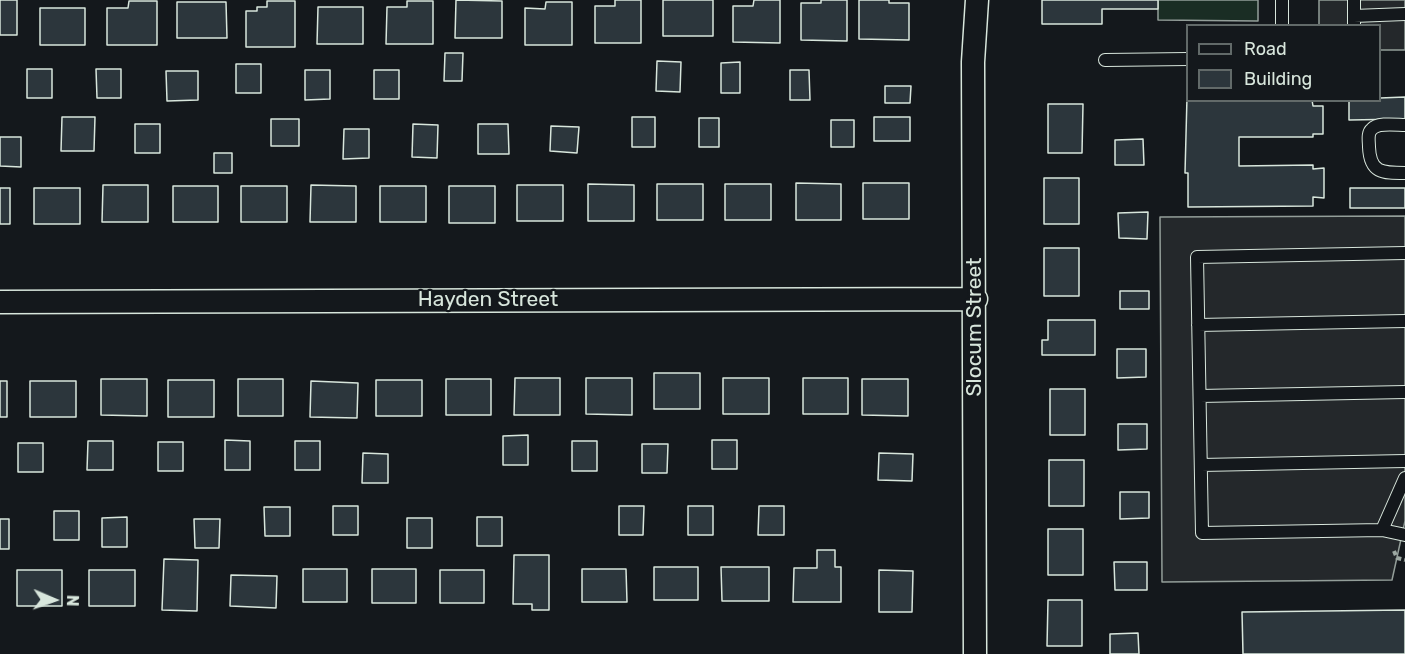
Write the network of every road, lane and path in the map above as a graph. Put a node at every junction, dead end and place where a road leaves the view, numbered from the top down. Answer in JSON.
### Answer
{"nodes":[{"id":1,"x":976,"y":0,"type":"edge"},
{"id":2,"x":1282,"y":0,"type":"edge"},
{"id":3,"x":1354,"y":0,"type":"edge"},
{"id":4,"x":1405,"y":14,"type":"edge"},
{"id":5,"x":1354,"y":21,"type":"edge"},
{"id":6,"x":1282,"y":24,"type":"edge"},
{"id":7,"x":1186,"y":59,"type":"edge"},
{"id":8,"x":1105,"y":60,"type":"dead end"},
{"id":9,"x":1405,"y":125,"type":"edge"},
{"id":10,"x":1405,"y":173,"type":"edge"},
{"id":11,"x":1405,"y":253,"type":"edge"},
{"id":12,"x":975,"y":299,"type":"junction"},
{"id":13,"x":0,"y":302,"type":"edge"},
{"id":14,"x":1405,"y":321,"type":"edge"},
{"id":15,"x":1198,"y":325,"type":"junction"},
{"id":16,"x":1405,"y":392,"type":"edge"},
{"id":17,"x":1200,"y":396,"type":"junction"},
{"id":18,"x":1405,"y":461,"type":"edge"},
{"id":19,"x":1201,"y":465,"type":"junction"},
{"id":20,"x":1405,"y":478,"type":"edge"},
{"id":21,"x":1382,"y":530,"type":"junction"},
{"id":22,"x":1405,"y":535,"type":"edge"},
{"id":23,"x":975,"y":654,"type":"edge"}],
"edges":[{"from":1,"to":12,"type":"street","name":"Slocum Street"},
{"from":2,"to":6,"type":"lane"},
{"from":3,"to":5,"type":"lane"},
{"from":4,"to":5,"type":"lane"},
{"from":7,"to":8,"type":"lane"},
{"from":9,"to":10,"type":"lane"},
{"from":11,"to":15,"type":"lane"},
{"from":12,"to":13,"type":"street","name":"Hayden Street"},
{"from":12,"to":23,"type":"street","name":"Slocum Street"},
{"from":14,"to":15,"type":"lane"},
{"from":15,"to":17,"type":"lane"},
{"from":16,"to":17,"type":"lane"},
{"from":17,"to":19,"type":"lane"},
{"from":18,"to":19,"type":"lane"},
{"from":19,"to":21,"type":"lane"},
{"from":20,"to":21,"type":"lane"},
{"from":21,"to":22,"type":"lane"}]}
